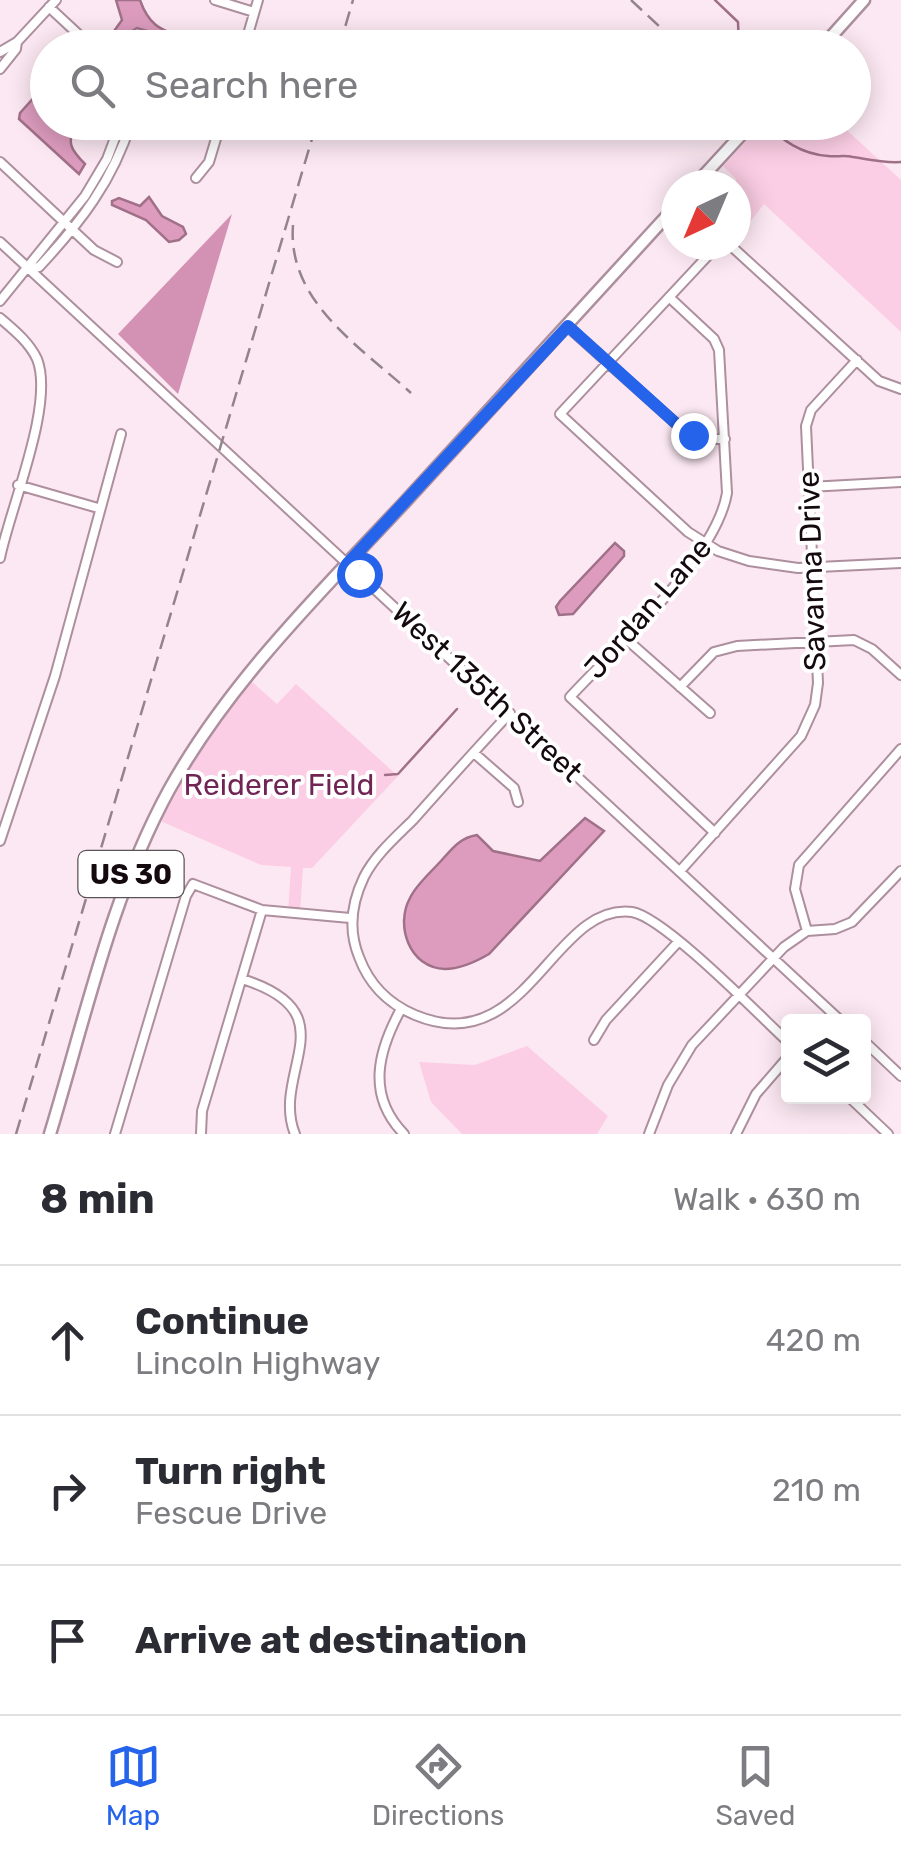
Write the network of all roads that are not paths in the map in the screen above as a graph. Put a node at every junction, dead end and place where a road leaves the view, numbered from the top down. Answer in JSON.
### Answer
{"nodes":[{"id":1,"x":215,"y":0,"type":"edge"},
{"id":2,"x":258,"y":0,"type":"edge"},
{"id":3,"x":864,"y":0,"type":"edge"},
{"id":4,"x":53,"y":4,"type":"edge"},
{"id":5,"x":254,"y":12,"type":"junction"},
{"id":6,"x":77,"y":30,"type":"edge"},
{"id":7,"x":249,"y":30,"type":"edge"},
{"id":8,"x":837,"y":30,"type":"edge"},
{"id":9,"x":17,"y":42,"type":"junction"},
{"id":10,"x":0,"y":52,"type":"edge"},
{"id":11,"x":0,"y":69,"type":"edge"},
{"id":12,"x":120,"y":140,"type":"edge"},
{"id":13,"x":216,"y":140,"type":"edge"},
{"id":14,"x":737,"y":140,"type":"edge"},
{"id":15,"x":0,"y":162,"type":"edge"},
{"id":16,"x":710,"y":170,"type":"edge"},
{"id":17,"x":196,"y":178,"type":"dead end"},
{"id":18,"x":97,"y":188,"type":"junction"},
{"id":19,"x":65,"y":222,"type":"junction"},
{"id":20,"x":661,"y":223,"type":"edge"},
{"id":21,"x":73,"y":230,"type":"junction"},
{"id":22,"x":0,"y":242,"type":"edge"},
{"id":23,"x":704,"y":260,"type":"edge"},
{"id":24,"x":743,"y":260,"type":"edge"},
{"id":25,"x":117,"y":262,"type":"dead end"},
{"id":26,"x":29,"y":268,"type":"junction"},
{"id":27,"x":669,"y":298,"type":"junction"},
{"id":28,"x":0,"y":301,"type":"edge"},
{"id":29,"x":0,"y":318,"type":"edge"},
{"id":30,"x":568,"y":326,"type":"junction"},
{"id":31,"x":857,"y":360,"type":"junction"},
{"id":32,"x":609,"y":364,"type":"junction"},
{"id":33,"x":901,"y":389,"type":"edge"},
{"id":34,"x":120,"y":434,"type":"dead end"},
{"id":35,"x":725,"y":439,"type":"junction"},
{"id":36,"x":901,"y":482,"type":"edge"},
{"id":37,"x":18,"y":484,"type":"junction"},
{"id":38,"x":809,"y":487,"type":"junction"},
{"id":39,"x":98,"y":508,"type":"junction"},
{"id":40,"x":706,"y":545,"type":"junction"},
{"id":41,"x":0,"y":558,"type":"edge"},
{"id":42,"x":348,"y":563,"type":"junction"},
{"id":43,"x":901,"y":563,"type":"edge"},
{"id":44,"x":813,"y":568,"type":"junction"},
{"id":45,"x":625,"y":638,"type":"junction"},
{"id":46,"x":816,"y":642,"type":"junction"},
{"id":47,"x":901,"y":675,"type":"edge"},
{"id":48,"x":680,"y":688,"type":"junction"},
{"id":49,"x":710,"y":713,"type":"dead end"},
{"id":50,"x":510,"y":714,"type":"junction"},
{"id":51,"x":901,"y":749,"type":"edge"},
{"id":52,"x":474,"y":753,"type":"junction"},
{"id":53,"x":518,"y":802,"type":"dead end"},
{"id":54,"x":715,"y":833,"type":"junction"},
{"id":55,"x":0,"y":841,"type":"edge"},
{"id":56,"x":680,"y":871,"type":"junction"},
{"id":57,"x":901,"y":871,"type":"edge"},
{"id":58,"x":262,"y":910,"type":"junction"},
{"id":59,"x":350,"y":918,"type":"junction"},
{"id":60,"x":807,"y":931,"type":"junction"},
{"id":61,"x":679,"y":941,"type":"junction"},
{"id":62,"x":774,"y":958,"type":"junction"},
{"id":63,"x":242,"y":979,"type":"junction"},
{"id":64,"x":739,"y":997,"type":"junction"},
{"id":65,"x":401,"y":1008,"type":"junction"},
{"id":66,"x":834,"y":1014,"type":"edge"},
{"id":67,"x":781,"y":1036,"type":"edge"},
{"id":68,"x":594,"y":1040,"type":"dead end"},
{"id":69,"x":871,"y":1048,"type":"edge"},
{"id":70,"x":781,"y":1065,"type":"edge"},
{"id":71,"x":901,"y":1076,"type":"edge"},
{"id":72,"x":856,"y":1104,"type":"edge"},
{"id":73,"x":740,"y":1133,"type":"edge"},
{"id":74,"x":50,"y":1134,"type":"edge"},
{"id":75,"x":115,"y":1134,"type":"edge"},
{"id":76,"x":201,"y":1134,"type":"edge"},
{"id":77,"x":295,"y":1134,"type":"edge"},
{"id":78,"x":404,"y":1134,"type":"edge"},
{"id":79,"x":649,"y":1134,"type":"edge"},
{"id":80,"x":888,"y":1134,"type":"edge"}],
"edges":[{"from":1,"to":5,"type":"street"},
{"from":2,"to":5,"type":"street"},
{"from":3,"to":8,"type":"main road"},
{"from":4,"to":6,"type":"street"},
{"from":4,"to":9,"type":"street"},
{"from":5,"to":7,"type":"street"},
{"from":9,"to":10,"type":"street"},
{"from":9,"to":11,"type":"street"},
{"from":12,"to":18,"type":"street"},
{"from":13,"to":17,"type":"street"},
{"from":14,"to":16,"type":"main road"},
{"from":15,"to":19,"type":"street"},
{"from":18,"to":19,"type":"street"},
{"from":18,"to":21,"type":"street"},
{"from":19,"to":21,"type":"street"},
{"from":19,"to":26,"type":"street"},
{"from":20,"to":30,"type":"main road","number":"US 30"},
{"from":21,"to":25,"type":"street"},
{"from":21,"to":26,"type":"street"},
{"from":22,"to":26,"type":"street","name":"West 135th Street"},
{"from":23,"to":27,"type":"street"},
{"from":24,"to":31,"type":"street"},
{"from":26,"to":28,"type":"street"},
{"from":26,"to":42,"type":"street","name":"West 135th Street"},
{"from":27,"to":32,"type":"street"},
{"from":27,"to":35,"type":"street","name":"Jordan Lane"},
{"from":29,"to":37,"type":"street"},
{"from":30,"to":32,"type":"street"},
{"from":30,"to":42,"type":"main road","number":"US 30"},
{"from":31,"to":33,"type":"street"},
{"from":31,"to":38,"type":"street","name":"Savanna Drive"},
{"from":32,"to":35,"type":"street"},
{"from":32,"to":40,"type":"street"},
{"from":34,"to":39,"type":"street"},
{"from":35,"to":40,"type":"street","name":"Jordan Lane"},
{"from":36,"to":38,"type":"street"},
{"from":37,"to":39,"type":"street"},
{"from":37,"to":41,"type":"street"},
{"from":38,"to":44,"type":"street","name":"Savanna Drive"},
{"from":39,"to":55,"type":"street"},
{"from":40,"to":44,"type":"street"},
{"from":40,"to":45,"type":"street","name":"Jordan Lane"},
{"from":42,"to":50,"type":"street","name":"West 135th Street"},
{"from":42,"to":74,"type":"main road","number":"US 30"},
{"from":43,"to":44,"type":"street"},
{"from":44,"to":46,"type":"street","name":"Savanna Drive"},
{"from":45,"to":48,"type":"street"},
{"from":45,"to":54,"type":"street","name":"Jordan Lane"},
{"from":46,"to":47,"type":"street"},
{"from":46,"to":48,"type":"street"},
{"from":46,"to":54,"type":"street","name":"Savanna Drive"},
{"from":48,"to":49,"type":"street"},
{"from":50,"to":52,"type":"street"},
{"from":50,"to":56,"type":"street","name":"West 135th Street"},
{"from":51,"to":60,"type":"street"},
{"from":52,"to":53,"type":"street"},
{"from":52,"to":59,"type":"street"},
{"from":54,"to":56,"type":"street","name":"Savanna Drive"},
{"from":56,"to":62,"type":"street","name":"West 135th Street"},
{"from":57,"to":60,"type":"street"},
{"from":58,"to":59,"type":"street"},
{"from":58,"to":63,"type":"street"},
{"from":58,"to":75,"type":"street"},
{"from":59,"to":65,"type":"street"},
{"from":60,"to":62,"type":"street"},
{"from":61,"to":64,"type":"street"},
{"from":61,"to":65,"type":"street"},
{"from":61,"to":68,"type":"street"},
{"from":62,"to":64,"type":"street"},
{"from":62,"to":66,"type":"street","name":"West 135th Street"},
{"from":63,"to":76,"type":"street"},
{"from":63,"to":77,"type":"street"},
{"from":64,"to":67,"type":"street"},
{"from":64,"to":79,"type":"street"},
{"from":65,"to":78,"type":"street"},
{"from":69,"to":71,"type":"street"},
{"from":70,"to":73,"type":"street"},
{"from":72,"to":80,"type":"street"}]}
